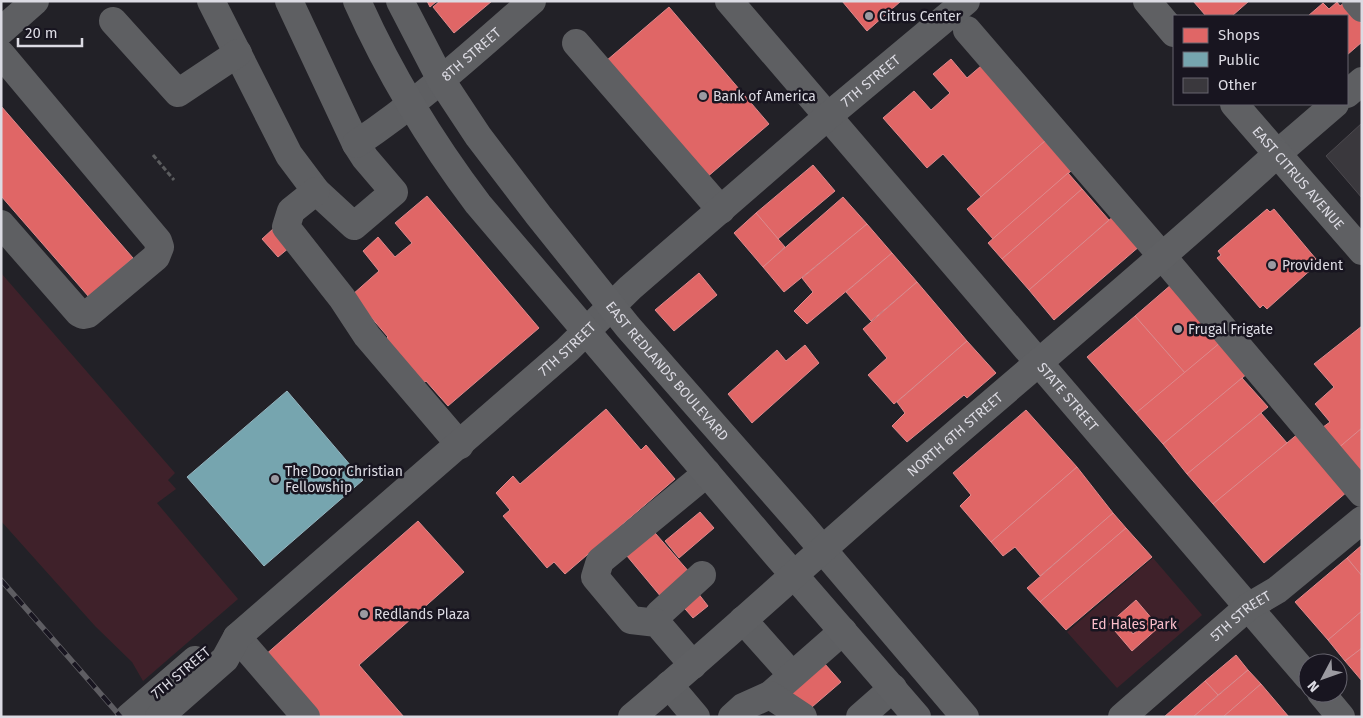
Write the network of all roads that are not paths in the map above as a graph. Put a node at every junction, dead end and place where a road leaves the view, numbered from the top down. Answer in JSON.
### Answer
{"nodes":[{"id":1,"x":35,"y":1,"type":"edge"},
{"id":2,"x":211,"y":1,"type":"edge"},
{"id":3,"x":288,"y":1,"type":"edge"},
{"id":4,"x":357,"y":1,"type":"edge"},
{"id":5,"x":400,"y":1,"type":"edge"},
{"id":6,"x":532,"y":1,"type":"edge"},
{"id":7,"x":729,"y":1,"type":"edge"},
{"id":8,"x":966,"y":1,"type":"edge"},
{"id":9,"x":1147,"y":1,"type":"edge"},
{"id":10,"x":1356,"y":1,"type":"edge"},
{"id":11,"x":1362,"y":8,"type":"edge"},
{"id":12,"x":113,"y":21,"type":"dead end"},
{"id":13,"x":967,"y":30,"type":"dead end"},
{"id":14,"x":1,"y":31,"type":"edge"},
{"id":15,"x":1173,"y":32,"type":"edge"},
{"id":16,"x":576,"y":42,"type":"dead end"},
{"id":17,"x":238,"y":53,"type":"junction"},
{"id":18,"x":1,"y":54,"type":"edge"},
{"id":19,"x":441,"y":80,"type":"junction"},
{"id":20,"x":1362,"y":81,"type":"edge"},
{"id":21,"x":1348,"y":93,"type":"edge"},
{"id":22,"x":410,"y":105,"type":"junction"},
{"id":23,"x":1235,"y":105,"type":"edge"},
{"id":24,"x":1334,"y":105,"type":"edge"},
{"id":25,"x":827,"y":117,"type":"junction"},
{"id":26,"x":356,"y":144,"type":"junction"},
{"id":27,"x":1278,"y":154,"type":"junction"},
{"id":28,"x":316,"y":191,"type":"junction"},
{"id":29,"x":721,"y":210,"type":"junction"},
{"id":30,"x":1,"y":224,"type":"edge"},
{"id":31,"x":1362,"y":251,"type":"edge"},
{"id":32,"x":1162,"y":256,"type":"junction"},
{"id":33,"x":611,"y":306,"type":"junction"},
{"id":34,"x":586,"y":331,"type":"junction"},
{"id":35,"x":1038,"y":363,"type":"junction"},
{"id":36,"x":460,"y":444,"type":"junction"},
{"id":37,"x":707,"y":473,"type":"junction"},
{"id":38,"x":1362,"y":493,"type":"edge"},
{"id":39,"x":1362,"y":520,"type":"edge"},
{"id":40,"x":822,"y":549,"type":"junction"},
{"id":41,"x":702,"y":575,"type":"dead end"},
{"id":42,"x":794,"y":575,"type":"junction"},
{"id":43,"x":1248,"y":607,"type":"junction"},
{"id":44,"x":744,"y":620,"type":"junction"},
{"id":45,"x":657,"y":623,"type":"junction"},
{"id":46,"x":843,"y":631,"type":"junction"},
{"id":47,"x":237,"y":637,"type":"junction"},
{"id":48,"x":693,"y":665,"type":"junction"},
{"id":49,"x":1298,"y":665,"type":"edge"},
{"id":50,"x":792,"y":675,"type":"junction"},
{"id":51,"x":669,"y":685,"type":"junction"},
{"id":52,"x":893,"y":688,"type":"junction"},
{"id":53,"x":770,"y":695,"type":"junction"},
{"id":54,"x":1330,"y":703,"type":"edge"},
{"id":55,"x":1124,"y":716,"type":"edge"},
{"id":56,"x":129,"y":717,"type":"edge"},
{"id":57,"x":159,"y":717,"type":"edge"},
{"id":58,"x":306,"y":717,"type":"edge"},
{"id":59,"x":632,"y":717,"type":"edge"},
{"id":60,"x":696,"y":717,"type":"edge"},
{"id":61,"x":732,"y":717,"type":"edge"},
{"id":62,"x":803,"y":717,"type":"edge"},
{"id":63,"x":860,"y":717,"type":"edge"},
{"id":64,"x":917,"y":717,"type":"edge"},
{"id":65,"x":965,"y":717,"type":"edge"},
{"id":66,"x":1342,"y":717,"type":"edge"}],
"edges":[{"from":1,"to":14,"type":"street"},
{"from":2,"to":17,"type":"street"},
{"from":3,"to":26,"type":"street"},
{"from":4,"to":22,"type":"main road"},
{"from":5,"to":19,"type":"main road","name":"EAST REDLANDS BOULEVARD"},
{"from":6,"to":19,"type":"street","name":"8TH STREET"},
{"from":7,"to":25,"type":"street","name":"STATE STREET"},
{"from":8,"to":25,"type":"street","name":"7TH STREET"},
{"from":9,"to":15,"type":"main road"},
{"from":10,"to":11,"type":"street"},
{"from":12,"to":17,"type":"street"},
{"from":13,"to":32,"type":"street"},
{"from":16,"to":29,"type":"street"},
{"from":17,"to":28,"type":"street"},
{"from":18,"to":30,"type":"street"},
{"from":19,"to":22,"type":"street","name":"8TH STREET"},
{"from":19,"to":33,"type":"main road","name":"EAST REDLANDS BOULEVARD"},
{"from":20,"to":21,"type":"street"},
{"from":22,"to":26,"type":"street","name":"8TH STREET"},
{"from":22,"to":34,"type":"main road"},
{"from":23,"to":27,"type":"main road","name":"EAST CITRUS AVENUE"},
{"from":24,"to":27,"type":"street"},
{"from":25,"to":29,"type":"street","name":"7TH STREET"},
{"from":25,"to":35,"type":"street","name":"STATE STREET"},
{"from":26,"to":28,"type":"street"},
{"from":27,"to":31,"type":"main road","name":"EAST CITRUS AVENUE"},
{"from":27,"to":32,"type":"main road","name":"NORTH 6TH STREET"},
{"from":28,"to":36,"type":"street"},
{"from":29,"to":33,"type":"street","name":"7TH STREET"},
{"from":32,"to":35,"type":"main road","name":"NORTH 6TH STREET"},
{"from":32,"to":38,"type":"street"},
{"from":33,"to":34,"type":"street","name":"7TH STREET"},
{"from":33,"to":40,"type":"main road","name":"EAST REDLANDS BOULEVARD"},
{"from":34,"to":36,"type":"street","name":"7TH STREET"},
{"from":34,"to":37,"type":"main road"},
{"from":35,"to":40,"type":"main road","name":"NORTH 6TH STREET"},
{"from":35,"to":43,"type":"street","name":"STATE STREET"},
{"from":36,"to":47,"type":"street","name":"7TH STREET"},
{"from":37,"to":42,"type":"main road"},
{"from":37,"to":45,"type":"street"},
{"from":39,"to":43,"type":"street","name":"5TH STREET"},
{"from":40,"to":42,"type":"main road","name":"NORTH 6TH STREET"},
{"from":40,"to":65,"type":"main road","name":"EAST REDLANDS BOULEVARD"},
{"from":41,"to":45,"type":"street"},
{"from":42,"to":44,"type":"main road","name":"NORTH 6TH STREET"},
{"from":42,"to":46,"type":"main road"},
{"from":43,"to":49,"type":"street","name":"STATE STREET"},
{"from":43,"to":55,"type":"street","name":"5TH STREET"},
{"from":44,"to":48,"type":"main road","name":"NORTH 6TH STREET"},
{"from":44,"to":50,"type":"street"},
{"from":45,"to":48,"type":"street"},
{"from":46,"to":50,"type":"street"},
{"from":46,"to":52,"type":"main road"},
{"from":47,"to":56,"type":"street","name":"7TH STREET"},
{"from":47,"to":57,"type":"street","name":"7TH STREET"},
{"from":47,"to":58,"type":"street"},
{"from":48,"to":51,"type":"main road","name":"NORTH 6TH STREET"},
{"from":50,"to":53,"type":"street"},
{"from":51,"to":59,"type":"main road","name":"NORTH 6TH STREET"},
{"from":51,"to":60,"type":"street"},
{"from":52,"to":63,"type":"street"},
{"from":52,"to":64,"type":"main road"},
{"from":53,"to":61,"type":"street"},
{"from":53,"to":62,"type":"street"},
{"from":54,"to":66,"type":"street"}]}
